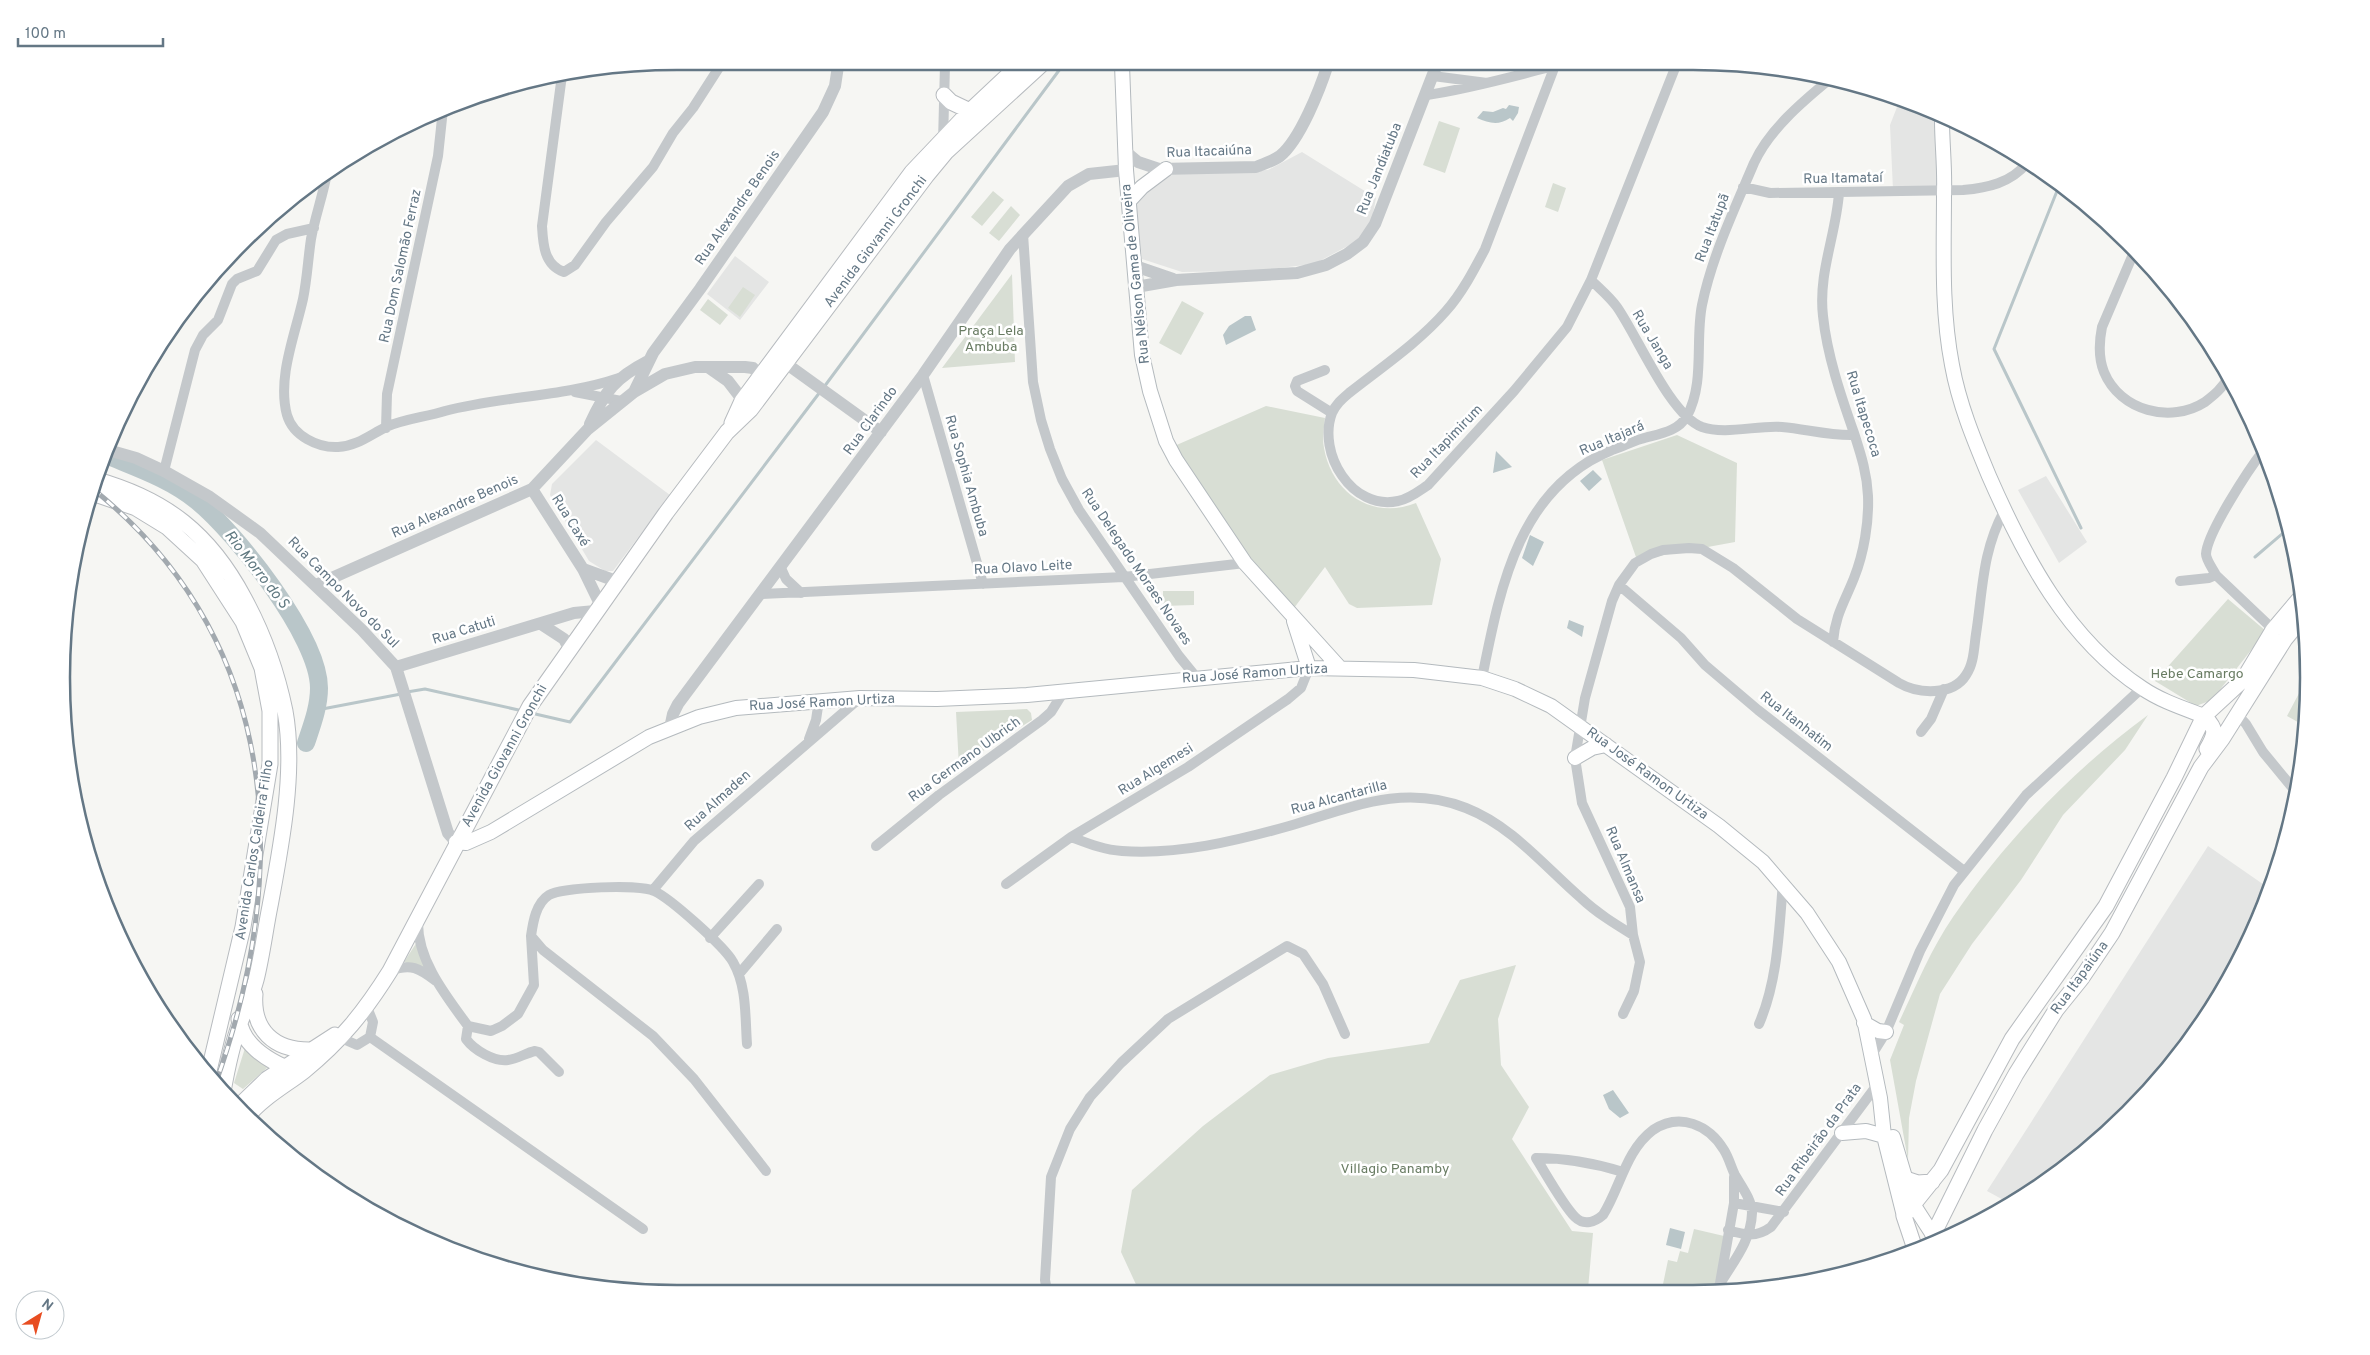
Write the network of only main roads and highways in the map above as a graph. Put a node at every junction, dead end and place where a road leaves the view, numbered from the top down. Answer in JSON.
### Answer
{"nodes":[{"id":1,"x":1014,"y":70,"type":"edge"},
{"id":2,"x":1035,"y":70,"type":"edge"},
{"id":3,"x":1122,"y":70,"type":"edge"},
{"id":4,"x":944,"y":95,"type":"road end"},
{"id":5,"x":970,"y":110,"type":"junction"},
{"id":6,"x":1942,"y":124,"type":"edge"},
{"id":7,"x":944,"y":146,"type":"junction"},
{"id":8,"x":1166,"y":169,"type":"road end"},
{"id":9,"x":1129,"y":201,"type":"junction"},
{"id":10,"x":763,"y":382,"type":"junction"},
{"id":11,"x":102,"y":482,"type":"edge"},
{"id":12,"x":98,"y":495,"type":"edge"},
{"id":13,"x":2296,"y":606,"type":"edge"},
{"id":14,"x":1294,"y":618,"type":"junction"},
{"id":15,"x":2297,"y":621,"type":"edge"},
{"id":16,"x":2279,"y":635,"type":"junction"},
{"id":17,"x":1309,"y":668,"type":"junction"},
{"id":18,"x":1340,"y":668,"type":"junction"},
{"id":19,"x":2168,"y":702,"type":"junction"},
{"id":20,"x":2204,"y":716,"type":"junction"},
{"id":21,"x":2193,"y":735,"type":"junction"},
{"id":22,"x":1606,"y":745,"type":"junction"},
{"id":23,"x":1575,"y":758,"type":"road end"},
{"id":24,"x":2201,"y":767,"type":"junction"},
{"id":25,"x":456,"y":842,"type":"junction"},
{"id":26,"x":2138,"y":848,"type":"junction"},
{"id":27,"x":2146,"y":872,"type":"junction"},
{"id":28,"x":232,"y":978,"type":"junction"},
{"id":29,"x":255,"y":982,"type":"junction"},
{"id":30,"x":356,"y":1020,"type":"junction"},
{"id":31,"x":1864,"y":1023,"type":"junction"},
{"id":32,"x":240,"y":1025,"type":"junction"},
{"id":33,"x":1886,"y":1032,"type":"road end"},
{"id":34,"x":309,"y":1050,"type":"junction"},
{"id":35,"x":210,"y":1065,"type":"edge"},
{"id":36,"x":284,"y":1067,"type":"junction"},
{"id":37,"x":305,"y":1070,"type":"junction"},
{"id":38,"x":225,"y":1082,"type":"edge"},
{"id":39,"x":1879,"y":1092,"type":"junction"},
{"id":40,"x":243,"y":1101,"type":"edge"},
{"id":41,"x":253,"y":1112,"type":"edge"},
{"id":42,"x":1965,"y":1126,"type":"junction"},
{"id":43,"x":1985,"y":1130,"type":"junction"},
{"id":44,"x":1842,"y":1133,"type":"road end"},
{"id":45,"x":1884,"y":1136,"type":"junction"},
{"id":46,"x":1906,"y":1179,"type":"junction"},
{"id":47,"x":1932,"y":1182,"type":"junction"},
{"id":48,"x":1909,"y":1210,"type":"junction"},
{"id":49,"x":1935,"y":1234,"type":"edge"},
{"id":50,"x":1933,"y":1235,"type":"edge"},
{"id":51,"x":1914,"y":1243,"type":"edge"}],
"edges":[{"from":1,"to":5,"type":"main road","name":"Avenida Giovanni Gronchi"},
{"from":2,"to":7,"type":"main road","name":"Avenida Giovanni Gronchi"},
{"from":3,"to":9,"type":"main road","name":"Rua Nélson Gama de Oliveira"},
{"from":4,"to":5,"type":"main road"},
{"from":5,"to":7,"type":"main road","name":"Avenida Giovanni Gronchi"},
{"from":6,"to":19,"type":"main road"},
{"from":7,"to":10,"type":"main road","name":"Avenida Giovanni Gronchi"},
{"from":7,"to":10,"type":"main road","name":"Avenida Giovanni Gronchi"},
{"from":8,"to":9,"type":"main road"},
{"from":9,"to":14,"type":"main road","name":"Rua Nélson Gama de Oliveira"},
{"from":10,"to":25,"type":"main road","name":"Avenida Giovanni Gronchi"},
{"from":11,"to":29,"type":"main road","name":"Avenida Carlos Caldeira Filho"},
{"from":12,"to":28,"type":"main road","name":"Avenida Carlos Caldeira Filho"},
{"from":13,"to":16,"type":"main road"},
{"from":14,"to":17,"type":"main road","name":"Rua Nélson Gama de Oliveira"},
{"from":14,"to":18,"type":"main road","name":"Rua Nélson Gama de Oliveira"},
{"from":15,"to":16,"type":"main road"},
{"from":16,"to":20,"type":"main road","name":"Rua Itapaiúna"},
{"from":16,"to":24,"type":"main road","name":"Rua Itapaiúna"},
{"from":17,"to":18,"type":"main road","name":"Rua José Ramon Urtiza"},
{"from":17,"to":25,"type":"main road","name":"Rua José Ramon Urtiza"},
{"from":18,"to":22,"type":"main road","name":"Rua José Ramon Urtiza"},
{"from":19,"to":20,"type":"main road"},
{"from":19,"to":21,"type":"main road"},
{"from":20,"to":21,"type":"main road","name":"Rua Itapaiúna"},
{"from":20,"to":24,"type":"main road"},
{"from":21,"to":26,"type":"main road","name":"Rua Itapaiúna"},
{"from":22,"to":23,"type":"main road"},
{"from":22,"to":31,"type":"main road","name":"Rua José Ramon Urtiza"},
{"from":24,"to":27,"type":"main road","name":"Rua Itapaiúna"},
{"from":25,"to":30,"type":"main road","name":"Avenida Giovanni Gronchi"},
{"from":26,"to":27,"type":"main road"},
{"from":26,"to":42,"type":"main road","name":"Rua Itapaiúna"},
{"from":27,"to":43,"type":"main road","name":"Rua Itapaiúna"},
{"from":28,"to":32,"type":"main road"},
{"from":28,"to":35,"type":"main road","name":"Avenida Carlos Caldeira Filho"},
{"from":29,"to":32,"type":"main road","name":"Avenida Carlos Caldeira Filho"},
{"from":29,"to":34,"type":"main road"},
{"from":30,"to":34,"type":"main road","name":"Avenida Giovanni Gronchi"},
{"from":30,"to":37,"type":"main road","name":"Avenida Giovanni Gronchi"},
{"from":31,"to":33,"type":"main road"},
{"from":31,"to":39,"type":"main road","name":"Rua José Ramon Urtiza"},
{"from":32,"to":36,"type":"main road"},
{"from":32,"to":38,"type":"main road","name":"Avenida Carlos Caldeira Filho"},
{"from":34,"to":36,"type":"main road","name":"Avenida Giovanni Gronchi"},
{"from":36,"to":37,"type":"main road"},
{"from":36,"to":40,"type":"main road","name":"Avenida Giovanni Gronchi"},
{"from":37,"to":41,"type":"main road","name":"Avenida Giovanni Gronchi"},
{"from":39,"to":45,"type":"main road","name":"Rua José Ramon Urtiza"},
{"from":39,"to":46,"type":"main road","name":"Rua José Ramon Urtiza"},
{"from":42,"to":43,"type":"main road"},
{"from":42,"to":47,"type":"main road","name":"Rua Itapaiúna"},
{"from":43,"to":49,"type":"main road","name":"Rua Itapaiúna"},
{"from":44,"to":45,"type":"main road"},
{"from":45,"to":48,"type":"main road","name":"Rua José Ramon Urtiza"},
{"from":46,"to":47,"type":"main road"},
{"from":46,"to":48,"type":"main road","name":"Rua José Ramon Urtiza"},
{"from":47,"to":48,"type":"main road","name":"Rua Itapaiúna"},
{"from":48,"to":50,"type":"main road","name":"Rua José Ramon Urtiza"},
{"from":48,"to":51,"type":"main road","name":"Rua José Ramon Urtiza"}]}
